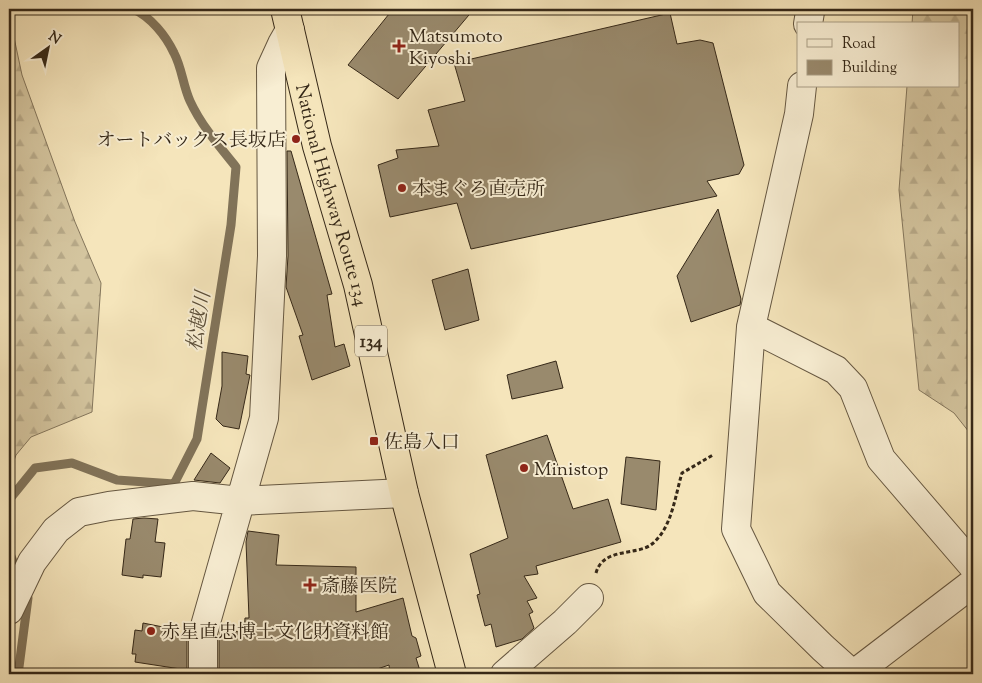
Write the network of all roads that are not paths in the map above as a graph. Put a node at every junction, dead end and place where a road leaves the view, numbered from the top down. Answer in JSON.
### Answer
{"nodes":[{"id":1,"x":808,"y":9,"type":"edge"},
{"id":2,"x":287,"y":19,"type":"edge"},
{"id":3,"x":808,"y":22,"type":"edge"},
{"id":4,"x":802,"y":88,"type":"edge"},
{"id":5,"x":751,"y":327,"type":"junction"},
{"id":6,"x":404,"y":493,"type":"junction"},
{"id":7,"x":240,"y":501,"type":"junction"},
{"id":8,"x":973,"y":566,"type":"edge"},
{"id":9,"x":973,"y":583,"type":"edge"},
{"id":10,"x":589,"y":598,"type":"road end"},
{"id":11,"x":9,"y":610,"type":"edge"},
{"id":12,"x":203,"y":674,"type":"edge"},
{"id":13,"x":452,"y":674,"type":"edge"},
{"id":14,"x":505,"y":674,"type":"edge"},
{"id":15,"x":853,"y":674,"type":"edge"}],
"edges":[{"from":1,"to":3,"type":"street"},
{"from":2,"to":6,"type":"highway","name":"National Highway Route 134","number":"134"},
{"from":2,"to":7,"type":"street"},
{"from":4,"to":5,"type":"street"},
{"from":5,"to":8,"type":"street"},
{"from":5,"to":15,"type":"street"},
{"from":6,"to":7,"type":"street"},
{"from":6,"to":13,"type":"highway","name":"National Highway Route 134","number":"134"},
{"from":7,"to":11,"type":"street"},
{"from":7,"to":12,"type":"street"},
{"from":9,"to":15,"type":"street"},
{"from":10,"to":14,"type":"street"}]}
